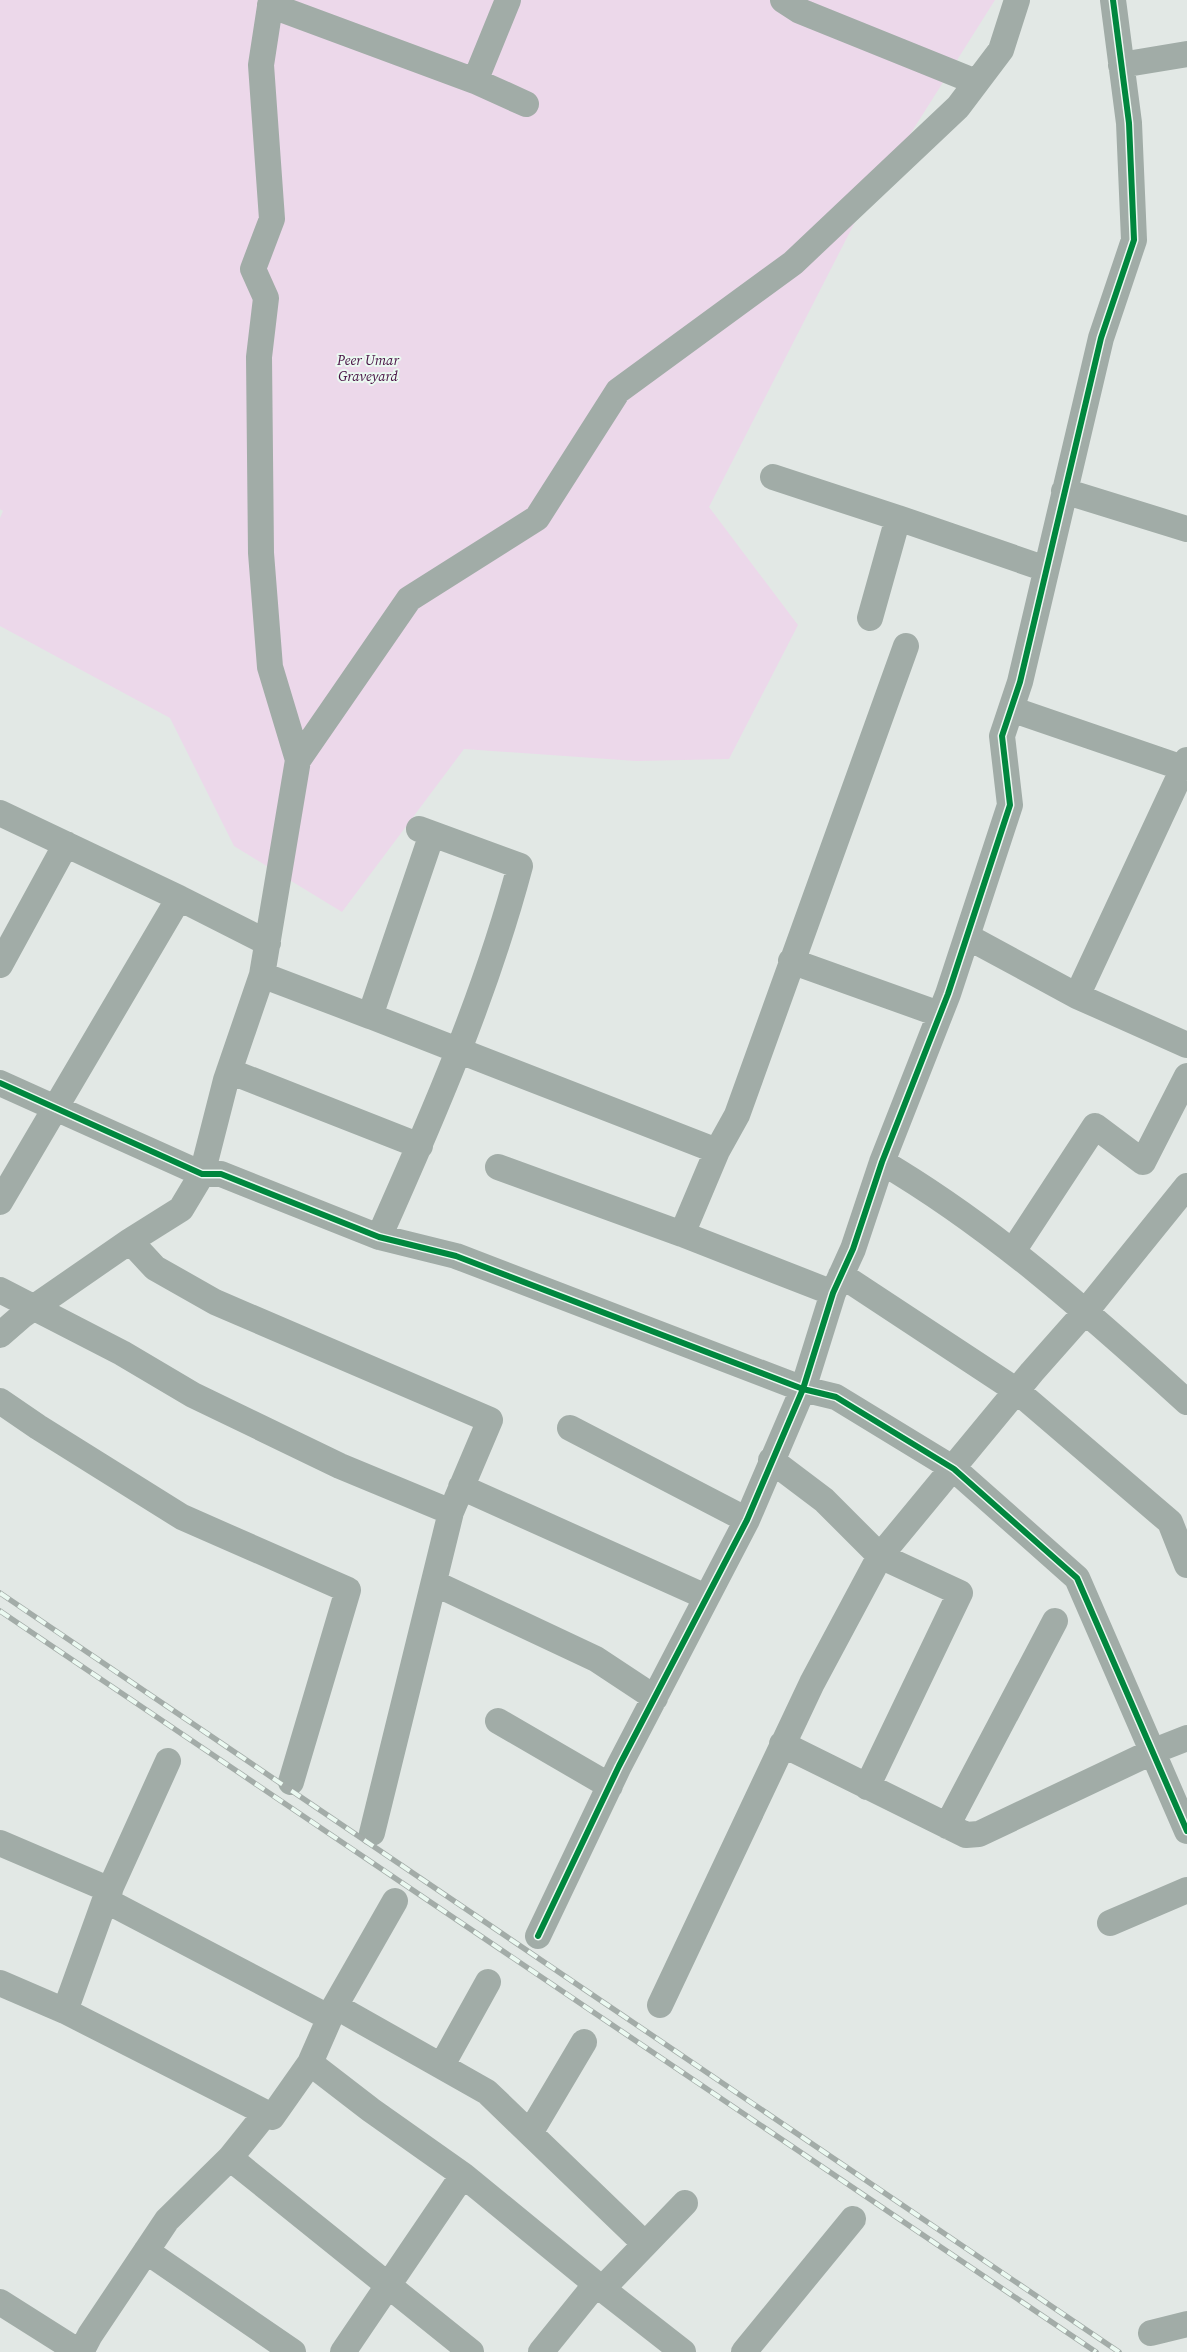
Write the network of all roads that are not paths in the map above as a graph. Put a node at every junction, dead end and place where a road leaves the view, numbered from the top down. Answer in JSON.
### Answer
{"nodes":[{"id":1,"x":508,"y":0,"type":"edge"},
{"id":2,"x":783,"y":0,"type":"edge"},
{"id":3,"x":1017,"y":0,"type":"edge"},
{"id":4,"x":1113,"y":0,"type":"edge"},
{"id":5,"x":270,"y":2,"type":"edge"},
{"id":6,"x":1187,"y":54,"type":"edge"},
{"id":7,"x":1121,"y":65,"type":"junction"},
{"id":8,"x":475,"y":81,"type":"junction"},
{"id":9,"x":976,"y":82,"type":"junction"},
{"id":10,"x":526,"y":104,"type":"dead end"},
{"id":11,"x":773,"y":477,"type":"dead end"},
{"id":12,"x":1064,"y":491,"type":"junction"},
{"id":13,"x":898,"y":518,"type":"junction"},
{"id":14,"x":1187,"y":529,"type":"edge"},
{"id":15,"x":1046,"y":569,"type":"junction"},
{"id":16,"x":870,"y":618,"type":"dead end"},
{"id":17,"x":906,"y":646,"type":"dead end"},
{"id":18,"x":1011,"y":709,"type":"junction"},
{"id":19,"x":298,"y":760,"type":"junction"},
{"id":20,"x":1185,"y":764,"type":"edge"},
{"id":21,"x":0,"y":813,"type":"edge"},
{"id":22,"x":66,"y":844,"type":"junction"},
{"id":23,"x":179,"y":898,"type":"junction"},
{"id":24,"x":968,"y":937,"type":"junction"},
{"id":25,"x":268,"y":943,"type":"junction"},
{"id":26,"x":791,"y":961,"type":"junction"},
{"id":27,"x":0,"y":965,"type":"edge"},
{"id":28,"x":262,"y":976,"type":"junction"},
{"id":29,"x":1076,"y":996,"type":"junction"},
{"id":30,"x":940,"y":1014,"type":"junction"},
{"id":31,"x":370,"y":1016,"type":"junction"},
{"id":32,"x":1187,"y":1045,"type":"edge"},
{"id":33,"x":459,"y":1051,"type":"junction"},
{"id":34,"x":229,"y":1071,"type":"junction"},
{"id":35,"x":1187,"y":1076,"type":"edge"},
{"id":36,"x":0,"y":1083,"type":"edge"},
{"id":37,"x":56,"y":1108,"type":"junction"},
{"id":38,"x":420,"y":1146,"type":"junction"},
{"id":39,"x":717,"y":1151,"type":"junction"},
{"id":40,"x":882,"y":1162,"type":"junction"},
{"id":41,"x":498,"y":1167,"type":"dead end"},
{"id":42,"x":202,"y":1174,"type":"junction"},
{"id":43,"x":1187,"y":1186,"type":"edge"},
{"id":44,"x":0,"y":1202,"type":"edge"},
{"id":45,"x":682,"y":1234,"type":"junction"},
{"id":46,"x":379,"y":1237,"type":"junction"},
{"id":47,"x":130,"y":1241,"type":"junction"},
{"id":48,"x":1013,"y":1251,"type":"junction"},
{"id":49,"x":837,"y":1284,"type":"junction"},
{"id":50,"x":0,"y":1290,"type":"edge"},
{"id":51,"x":35,"y":1307,"type":"junction"},
{"id":52,"x":1086,"y":1311,"type":"junction"},
{"id":53,"x":0,"y":1335,"type":"edge"},
{"id":54,"x":803,"y":1389,"type":"junction"},
{"id":55,"x":1017,"y":1391,"type":"junction"},
{"id":56,"x":0,"y":1401,"type":"edge"},
{"id":57,"x":1187,"y":1402,"type":"edge"},
{"id":58,"x":570,"y":1428,"type":"dead end"},
{"id":59,"x":771,"y":1460,"type":"junction"},
{"id":60,"x":954,"y":1469,"type":"junction"},
{"id":61,"x":461,"y":1487,"type":"junction"},
{"id":62,"x":451,"y":1512,"type":"junction"},
{"id":63,"x":747,"y":1520,"type":"junction"},
{"id":64,"x":880,"y":1556,"type":"junction"},
{"id":65,"x":1187,"y":1565,"type":"edge"},
{"id":66,"x":434,"y":1584,"type":"junction"},
{"id":67,"x":706,"y":1596,"type":"junction"},
{"id":68,"x":1055,"y":1621,"type":"dead end"},
{"id":69,"x":655,"y":1698,"type":"junction"},
{"id":70,"x":498,"y":1721,"type":"dead end"},
{"id":71,"x":1187,"y":1738,"type":"edge"},
{"id":72,"x":782,"y":1744,"type":"junction"},
{"id":73,"x":1154,"y":1751,"type":"junction"},
{"id":74,"x":168,"y":1761,"type":"dead end"},
{"id":75,"x":291,"y":1782,"type":"dead end"},
{"id":76,"x":610,"y":1786,"type":"junction"},
{"id":77,"x":867,"y":1787,"type":"junction"},
{"id":78,"x":947,"y":1826,"type":"junction"},
{"id":79,"x":1187,"y":1831,"type":"edge"},
{"id":80,"x":372,"y":1833,"type":"dead end"},
{"id":81,"x":0,"y":1842,"type":"edge"},
{"id":82,"x":1187,"y":1890,"type":"edge"},
{"id":83,"x":107,"y":1895,"type":"junction"},
{"id":84,"x":396,"y":1901,"type":"dead end"},
{"id":85,"x":1110,"y":1923,"type":"dead end"},
{"id":86,"x":538,"y":1936,"type":"dead end"},
{"id":87,"x":488,"y":1982,"type":"dead end"},
{"id":88,"x":0,"y":1983,"type":"edge"},
{"id":89,"x":660,"y":2005,"type":"dead end"},
{"id":90,"x":66,"y":2011,"type":"junction"},
{"id":91,"x":333,"y":2012,"type":"junction"},
{"id":92,"x":584,"y":2042,"type":"dead end"},
{"id":93,"x":310,"y":2063,"type":"junction"},
{"id":94,"x":442,"y":2065,"type":"junction"},
{"id":95,"x":266,"y":2113,"type":"junction"},
{"id":96,"x":530,"y":2132,"type":"junction"},
{"id":97,"x":230,"y":2158,"type":"junction"},
{"id":98,"x":463,"y":2175,"type":"junction"},
{"id":99,"x":685,"y":2203,"type":"dead end"},
{"id":100,"x":853,"y":2219,"type":"dead end"},
{"id":101,"x":645,"y":2244,"type":"junction"},
{"id":102,"x":146,"y":2251,"type":"junction"},
{"id":103,"x":387,"y":2284,"type":"junction"},
{"id":104,"x":599,"y":2286,"type":"junction"},
{"id":105,"x":0,"y":2302,"type":"edge"},
{"id":106,"x":1187,"y":2324,"type":"edge"},
{"id":107,"x":1151,"y":2333,"type":"dead end"},
{"id":108,"x":80,"y":2352,"type":"edge"},
{"id":109,"x":293,"y":2352,"type":"edge"},
{"id":110,"x":342,"y":2352,"type":"edge"},
{"id":111,"x":471,"y":2352,"type":"edge"},
{"id":112,"x":540,"y":2352,"type":"edge"},
{"id":113,"x":683,"y":2352,"type":"edge"},
{"id":114,"x":744,"y":2352,"type":"edge"}],
"edges":[{"from":1,"to":8,"type":"street"},
{"from":2,"to":9,"type":"street"},
{"from":3,"to":9,"type":"street"},
{"from":4,"to":7,"type":"street"},
{"from":5,"to":8,"type":"street"},
{"from":5,"to":19,"type":"street"},
{"from":6,"to":7,"type":"street"},
{"from":7,"to":12,"type":"street"},
{"from":8,"to":10,"type":"street"},
{"from":9,"to":19,"type":"street"},
{"from":11,"to":13,"type":"street"},
{"from":12,"to":14,"type":"street"},
{"from":12,"to":15,"type":"street"},
{"from":13,"to":15,"type":"street"},
{"from":13,"to":16,"type":"street"},
{"from":15,"to":18,"type":"street"},
{"from":17,"to":26,"type":"street"},
{"from":18,"to":20,"type":"street"},
{"from":18,"to":24,"type":"street"},
{"from":19,"to":25,"type":"street"},
{"from":20,"to":29,"type":"street"},
{"from":21,"to":22,"type":"street"},
{"from":22,"to":23,"type":"street"},
{"from":22,"to":27,"type":"street"},
{"from":23,"to":25,"type":"street"},
{"from":23,"to":37,"type":"street"},
{"from":24,"to":29,"type":"street"},
{"from":24,"to":30,"type":"street"},
{"from":25,"to":28,"type":"street"},
{"from":26,"to":30,"type":"street"},
{"from":26,"to":39,"type":"street"},
{"from":28,"to":31,"type":"street"},
{"from":28,"to":34,"type":"street"},
{"from":29,"to":32,"type":"street"},
{"from":30,"to":40,"type":"street"},
{"from":31,"to":33,"type":"street"},
{"from":31,"to":33,"type":"street"},
{"from":33,"to":38,"type":"street"},
{"from":33,"to":39,"type":"street"},
{"from":34,"to":38,"type":"street"},
{"from":34,"to":42,"type":"street"},
{"from":35,"to":48,"type":"street"},
{"from":36,"to":37,"type":"street"},
{"from":37,"to":42,"type":"street"},
{"from":37,"to":44,"type":"street"},
{"from":38,"to":46,"type":"street"},
{"from":39,"to":45,"type":"street"},
{"from":40,"to":48,"type":"street"},
{"from":40,"to":49,"type":"street"},
{"from":41,"to":45,"type":"street"},
{"from":42,"to":46,"type":"street"},
{"from":42,"to":47,"type":"street"},
{"from":43,"to":52,"type":"street"},
{"from":45,"to":49,"type":"street"},
{"from":46,"to":54,"type":"street"},
{"from":47,"to":51,"type":"street"},
{"from":47,"to":61,"type":"street"},
{"from":48,"to":52,"type":"street"},
{"from":49,"to":54,"type":"street"},
{"from":49,"to":55,"type":"street"},
{"from":50,"to":51,"type":"street"},
{"from":51,"to":53,"type":"street"},
{"from":51,"to":62,"type":"street"},
{"from":52,"to":55,"type":"street"},
{"from":52,"to":57,"type":"street"},
{"from":54,"to":59,"type":"street"},
{"from":54,"to":60,"type":"street"},
{"from":55,"to":60,"type":"street"},
{"from":55,"to":65,"type":"street"},
{"from":56,"to":75,"type":"street"},
{"from":58,"to":63,"type":"street"},
{"from":59,"to":63,"type":"street"},
{"from":59,"to":64,"type":"street"},
{"from":60,"to":64,"type":"street"},
{"from":60,"to":73,"type":"street"},
{"from":61,"to":62,"type":"street"},
{"from":61,"to":67,"type":"street"},
{"from":62,"to":66,"type":"street"},
{"from":63,"to":67,"type":"street"},
{"from":64,"to":72,"type":"street"},
{"from":64,"to":77,"type":"street"},
{"from":66,"to":69,"type":"street"},
{"from":66,"to":80,"type":"street"},
{"from":67,"to":69,"type":"street"},
{"from":68,"to":78,"type":"street"},
{"from":69,"to":76,"type":"street"},
{"from":70,"to":76,"type":"street"},
{"from":71,"to":73,"type":"street"},
{"from":72,"to":77,"type":"street"},
{"from":72,"to":89,"type":"street"},
{"from":73,"to":78,"type":"street"},
{"from":73,"to":79,"type":"street"},
{"from":74,"to":83,"type":"street"},
{"from":76,"to":86,"type":"street"},
{"from":77,"to":78,"type":"street"},
{"from":81,"to":83,"type":"street"},
{"from":82,"to":85,"type":"street"},
{"from":83,"to":90,"type":"street"},
{"from":83,"to":91,"type":"street"},
{"from":84,"to":91,"type":"street"},
{"from":87,"to":94,"type":"street"},
{"from":88,"to":90,"type":"street"},
{"from":90,"to":95,"type":"street"},
{"from":91,"to":93,"type":"street"},
{"from":91,"to":94,"type":"street"},
{"from":92,"to":96,"type":"street"},
{"from":93,"to":95,"type":"street"},
{"from":93,"to":98,"type":"street"},
{"from":94,"to":96,"type":"street"},
{"from":95,"to":97,"type":"street"},
{"from":96,"to":101,"type":"street"},
{"from":97,"to":102,"type":"street"},
{"from":97,"to":103,"type":"street"},
{"from":98,"to":103,"type":"street"},
{"from":98,"to":104,"type":"street"},
{"from":99,"to":101,"type":"street"},
{"from":100,"to":114,"type":"street"},
{"from":101,"to":104,"type":"street"},
{"from":102,"to":108,"type":"street"},
{"from":102,"to":109,"type":"street"},
{"from":103,"to":110,"type":"street"},
{"from":103,"to":111,"type":"street"},
{"from":104,"to":112,"type":"street"},
{"from":104,"to":113,"type":"street"},
{"from":105,"to":108,"type":"street"},
{"from":106,"to":107,"type":"street"}]}
